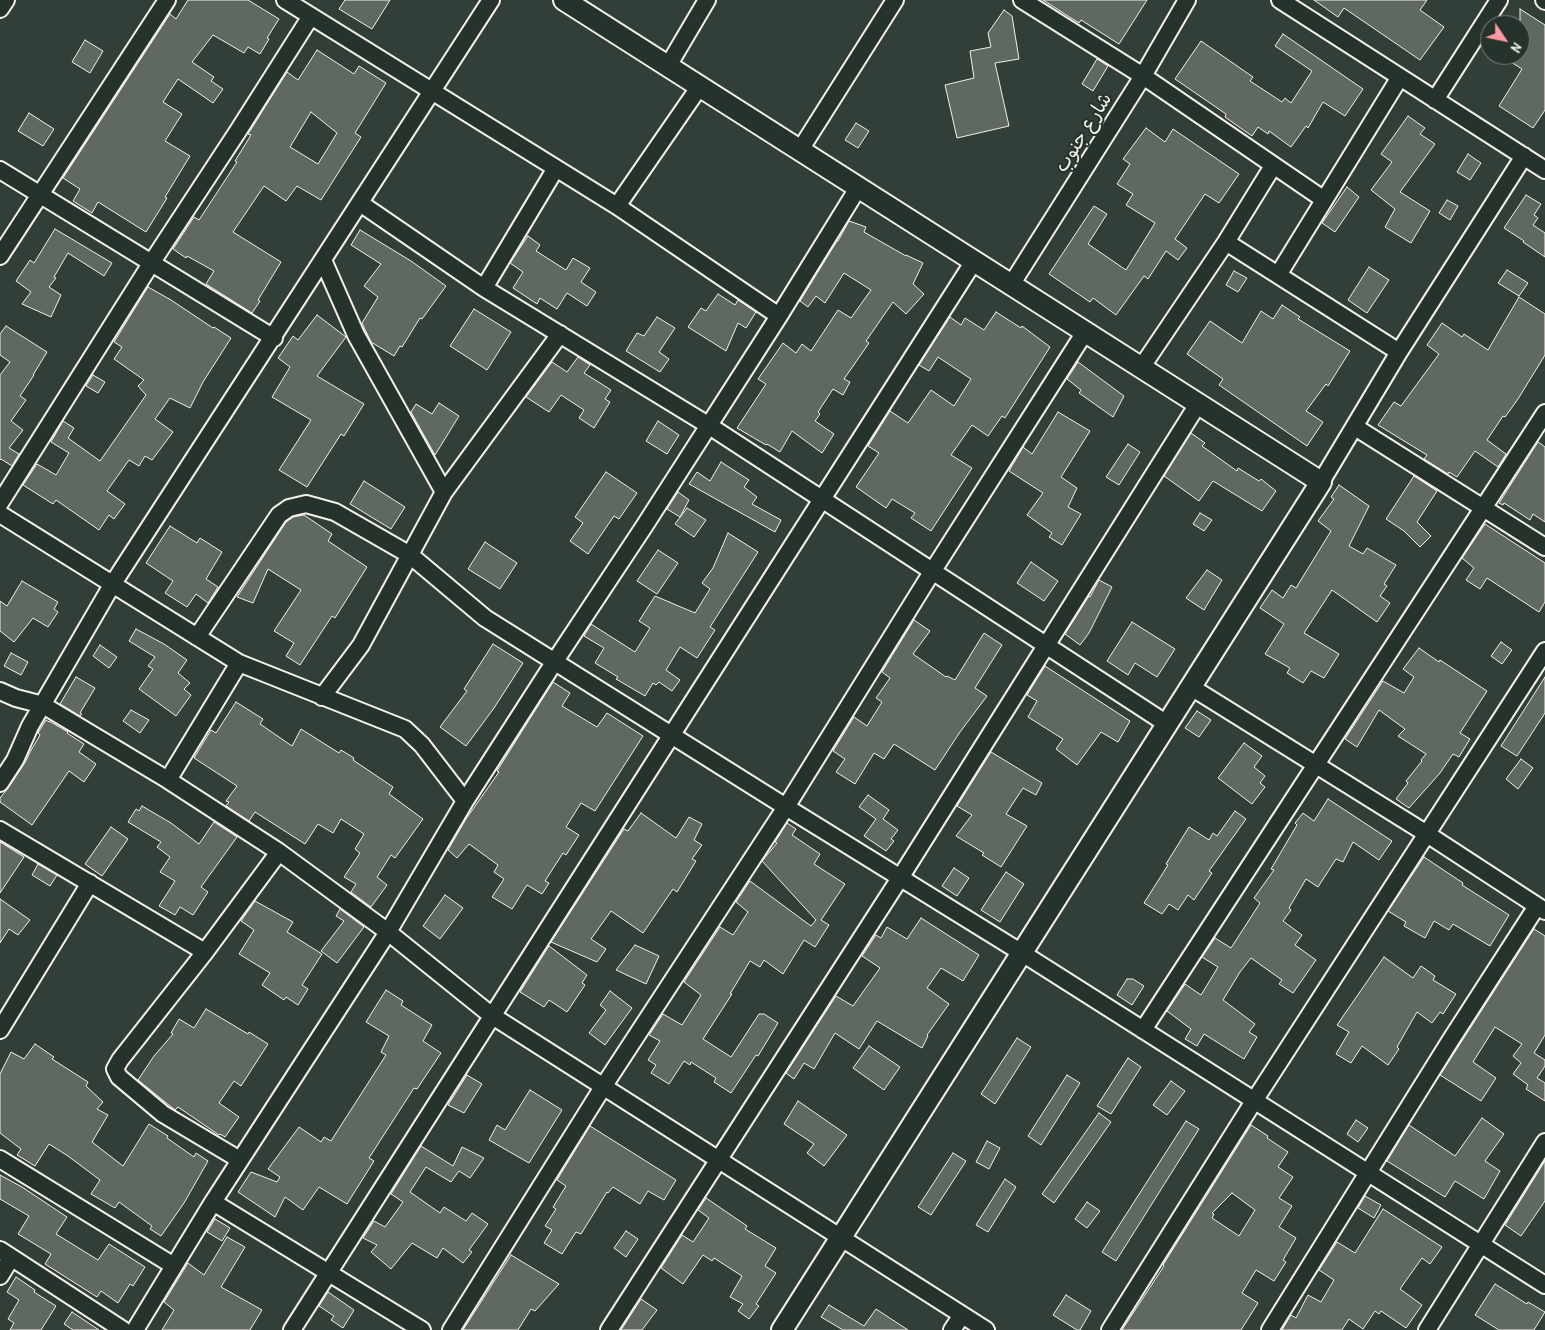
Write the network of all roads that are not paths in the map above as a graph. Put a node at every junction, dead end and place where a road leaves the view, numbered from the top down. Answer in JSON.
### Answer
{"nodes":[{"id":1,"x":6,"y":0,"type":"edge"},
{"id":2,"x":166,"y":0,"type":"edge"},
{"id":3,"x":285,"y":0,"type":"edge"},
{"id":4,"x":491,"y":0,"type":"edge"},
{"id":5,"x":564,"y":0,"type":"edge"},
{"id":6,"x":707,"y":0,"type":"edge"},
{"id":7,"x":895,"y":0,"type":"edge"},
{"id":8,"x":1022,"y":0,"type":"edge"},
{"id":9,"x":1187,"y":0,"type":"edge"},
{"id":10,"x":1280,"y":0,"type":"edge"},
{"id":11,"x":1499,"y":0,"type":"edge"},
{"id":12,"x":0,"y":9,"type":"edge"},
{"id":13,"x":311,"y":16,"type":"junction"},
{"id":14,"x":668,"y":66,"type":"junction"},
{"id":15,"x":1143,"y":76,"type":"junction"},
{"id":16,"x":1400,"y":77,"type":"junction"},
{"id":17,"x":700,"y":86,"type":"junction"},
{"id":18,"x":432,"y":92,"type":"junction"},
{"id":19,"x":1435,"y":100,"type":"junction"},
{"id":20,"x":800,"y":150,"type":"junction"},
{"id":21,"x":1524,"y":156,"type":"junction"},
{"id":22,"x":1273,"y":166,"type":"junction"},
{"id":23,"x":556,"y":168,"type":"junction"},
{"id":24,"x":0,"y":170,"type":"edge"},
{"id":25,"x":1545,"y":170,"type":"edge"},
{"id":26,"x":858,"y":188,"type":"junction"},
{"id":27,"x":40,"y":194,"type":"junction"},
{"id":28,"x":1323,"y":200,"type":"junction"},
{"id":29,"x":360,"y":203,"type":"junction"},
{"id":30,"x":617,"y":206,"type":"junction"},
{"id":31,"x":1226,"y":242,"type":"junction"},
{"id":32,"x":0,"y":256,"type":"edge"},
{"id":33,"x":323,"y":260,"type":"junction"},
{"id":34,"x":974,"y":261,"type":"junction"},
{"id":35,"x":152,"y":262,"type":"junction"},
{"id":36,"x":1278,"y":275,"type":"junction"},
{"id":37,"x":1011,"y":285,"type":"junction"},
{"id":38,"x":484,"y":288,"type":"junction"},
{"id":39,"x":779,"y":316,"type":"junction"},
{"id":40,"x":1085,"y":332,"type":"junction"},
{"id":41,"x":560,"y":334,"type":"junction"},
{"id":42,"x":274,"y":338,"type":"junction"},
{"id":43,"x":1399,"y":352,"type":"junction"},
{"id":44,"x":1141,"y":368,"type":"junction"},
{"id":45,"x":1198,"y":404,"type":"junction"},
{"id":46,"x":1545,"y":413,"type":"edge"},
{"id":47,"x":708,"y":425,"type":"junction"},
{"id":48,"x":1355,"y":427,"type":"junction"},
{"id":49,"x":1321,"y":482,"type":"junction"},
{"id":50,"x":444,"y":492,"type":"junction"},
{"id":51,"x":822,"y":500,"type":"junction"},
{"id":52,"x":0,"y":503,"type":"edge"},
{"id":53,"x":1483,"y":508,"type":"junction"},
{"id":54,"x":0,"y":514,"type":"edge"},
{"id":55,"x":1545,"y":547,"type":"edge"},
{"id":56,"x":410,"y":555,"type":"junction"},
{"id":57,"x":932,"y":572,"type":"junction"},
{"id":58,"x":112,"y":585,"type":"junction"},
{"id":59,"x":197,"y":637,"type":"junction"},
{"id":60,"x":1046,"y":645,"type":"junction"},
{"id":61,"x":1545,"y":651,"type":"edge"},
{"id":62,"x":555,"y":661,"type":"junction"},
{"id":63,"x":239,"y":663,"type":"junction"},
{"id":64,"x":1191,"y":686,"type":"junction"},
{"id":65,"x":0,"y":691,"type":"edge"},
{"id":66,"x":322,"y":697,"type":"junction"},
{"id":67,"x":43,"y":705,"type":"junction"},
{"id":68,"x":1167,"y":724,"type":"junction"},
{"id":69,"x":672,"y":736,"type":"junction"},
{"id":70,"x":1316,"y":765,"type":"junction"},
{"id":71,"x":168,"y":780,"type":"junction"},
{"id":72,"x":0,"y":783,"type":"edge"},
{"id":73,"x":465,"y":801,"type":"junction"},
{"id":74,"x":786,"y":807,"type":"junction"},
{"id":75,"x":0,"y":830,"type":"edge"},
{"id":76,"x":1427,"y":834,"type":"junction"},
{"id":77,"x":279,"y":852,"type":"junction"},
{"id":78,"x":900,"y":878,"type":"junction"},
{"id":79,"x":90,"y":883,"type":"junction"},
{"id":80,"x":1541,"y":909,"type":"edge"},
{"id":81,"x":388,"y":932,"type":"junction"},
{"id":82,"x":205,"y":952,"type":"junction"},
{"id":83,"x":1022,"y":953,"type":"junction"},
{"id":84,"x":491,"y":1016,"type":"junction"},
{"id":85,"x":0,"y":1030,"type":"edge"},
{"id":86,"x":1143,"y":1030,"type":"junction"},
{"id":87,"x":603,"y":1087,"type":"junction"},
{"id":88,"x":1254,"y":1101,"type":"junction"},
{"id":89,"x":1545,"y":1142,"type":"edge"},
{"id":90,"x":0,"y":1159,"type":"edge"},
{"id":91,"x":240,"y":1160,"type":"junction"},
{"id":92,"x":718,"y":1160,"type":"junction"},
{"id":93,"x":1368,"y":1174,"type":"junction"},
{"id":94,"x":214,"y":1202,"type":"junction"},
{"id":95,"x":841,"y":1237,"type":"junction"},
{"id":96,"x":1481,"y":1244,"type":"junction"},
{"id":97,"x":6,"y":1254,"type":"edge"},
{"id":98,"x":174,"y":1266,"type":"junction"},
{"id":99,"x":328,"y":1272,"type":"junction"},
{"id":100,"x":0,"y":1276,"type":"edge"},
{"id":101,"x":1545,"y":1285,"type":"edge"},
{"id":102,"x":962,"y":1315,"type":"junction"},
{"id":103,"x":123,"y":1330,"type":"edge"},
{"id":104,"x":135,"y":1330,"type":"edge"},
{"id":105,"x":292,"y":1330,"type":"edge"},
{"id":106,"x":422,"y":1330,"type":"edge"},
{"id":107,"x":451,"y":1330,"type":"edge"},
{"id":108,"x":609,"y":1330,"type":"edge"},
{"id":109,"x":782,"y":1330,"type":"edge"},
{"id":110,"x":952,"y":1330,"type":"edge"},
{"id":111,"x":986,"y":1330,"type":"edge"},
{"id":112,"x":1110,"y":1330,"type":"edge"},
{"id":113,"x":1270,"y":1330,"type":"edge"},
{"id":114,"x":1427,"y":1330,"type":"edge"}],
"edges":[{"from":1,"to":12,"type":"street"},
{"from":2,"to":27,"type":"street"},
{"from":3,"to":13,"type":"street"},
{"from":4,"to":18,"type":"street"},
{"from":5,"to":14,"type":"street"},
{"from":6,"to":14,"type":"street"},
{"from":7,"to":20,"type":"street"},
{"from":8,"to":15,"type":"street"},
{"from":9,"to":15,"type":"street","name":"شارع جنوب"},
{"from":10,"to":16,"type":"street"},
{"from":11,"to":19,"type":"street"},
{"from":13,"to":18,"type":"street"},
{"from":13,"to":35,"type":"street"},
{"from":14,"to":17,"type":"street"},
{"from":15,"to":22,"type":"street"},
{"from":15,"to":37,"type":"street","name":"شارع جنوب"},
{"from":16,"to":19,"type":"street"},
{"from":16,"to":28,"type":"street"},
{"from":17,"to":20,"type":"street"},
{"from":17,"to":30,"type":"street"},
{"from":18,"to":23,"type":"street"},
{"from":18,"to":29,"type":"street"},
{"from":19,"to":21,"type":"street"},
{"from":20,"to":26,"type":"street"},
{"from":21,"to":25,"type":"street"},
{"from":21,"to":43,"type":"street"},
{"from":22,"to":28,"type":"street"},
{"from":22,"to":31,"type":"street"},
{"from":23,"to":30,"type":"street"},
{"from":23,"to":38,"type":"street"},
{"from":24,"to":27,"type":"street"},
{"from":26,"to":34,"type":"street"},
{"from":26,"to":39,"type":"street"},
{"from":27,"to":32,"type":"street"},
{"from":27,"to":35,"type":"street"},
{"from":28,"to":36,"type":"street"},
{"from":29,"to":33,"type":"street"},
{"from":29,"to":38,"type":"street"},
{"from":30,"to":39,"type":"street"},
{"from":31,"to":36,"type":"street"},
{"from":31,"to":44,"type":"street"},
{"from":33,"to":42,"type":"street"},
{"from":33,"to":50,"type":"street"},
{"from":34,"to":37,"type":"street"},
{"from":34,"to":51,"type":"street"},
{"from":35,"to":42,"type":"street"},
{"from":35,"to":52,"type":"street"},
{"from":36,"to":43,"type":"street"},
{"from":37,"to":40,"type":"street"},
{"from":38,"to":41,"type":"street"},
{"from":39,"to":47,"type":"street"},
{"from":40,"to":44,"type":"street"},
{"from":40,"to":57,"type":"street"},
{"from":41,"to":47,"type":"street"},
{"from":41,"to":50,"type":"street"},
{"from":42,"to":58,"type":"street"},
{"from":43,"to":48,"type":"street"},
{"from":44,"to":45,"type":"street"},
{"from":45,"to":49,"type":"street"},
{"from":45,"to":60,"type":"street"},
{"from":46,"to":53,"type":"street"},
{"from":47,"to":51,"type":"street"},
{"from":47,"to":62,"type":"street"},
{"from":48,"to":49,"type":"street"},
{"from":48,"to":53,"type":"street"},
{"from":49,"to":64,"type":"street"},
{"from":50,"to":56,"type":"street"},
{"from":51,"to":57,"type":"street"},
{"from":51,"to":69,"type":"street"},
{"from":53,"to":55,"type":"street"},
{"from":53,"to":70,"type":"street"},
{"from":54,"to":58,"type":"street"},
{"from":56,"to":59,"type":"street"},
{"from":56,"to":62,"type":"street"},
{"from":56,"to":66,"type":"street"},
{"from":57,"to":60,"type":"street"},
{"from":57,"to":74,"type":"street"},
{"from":58,"to":59,"type":"street"},
{"from":58,"to":67,"type":"street"},
{"from":59,"to":63,"type":"street"},
{"from":60,"to":68,"type":"street"},
{"from":60,"to":78,"type":"street"},
{"from":61,"to":76,"type":"street"},
{"from":62,"to":69,"type":"street"},
{"from":62,"to":73,"type":"street"},
{"from":63,"to":66,"type":"street"},
{"from":63,"to":71,"type":"street"},
{"from":64,"to":68,"type":"street"},
{"from":64,"to":70,"type":"street"},
{"from":65,"to":67,"type":"street"},
{"from":66,"to":73,"type":"street"},
{"from":67,"to":71,"type":"street"},
{"from":67,"to":72,"type":"street"},
{"from":68,"to":83,"type":"street"},
{"from":69,"to":74,"type":"street"},
{"from":69,"to":84,"type":"street"},
{"from":70,"to":76,"type":"street"},
{"from":70,"to":86,"type":"street"},
{"from":71,"to":77,"type":"street"},
{"from":73,"to":81,"type":"street"},
{"from":74,"to":78,"type":"street"},
{"from":74,"to":87,"type":"street"},
{"from":75,"to":79,"type":"street"},
{"from":76,"to":80,"type":"street"},
{"from":76,"to":88,"type":"street"},
{"from":77,"to":81,"type":"street"},
{"from":77,"to":82,"type":"street"},
{"from":78,"to":83,"type":"street"},
{"from":78,"to":92,"type":"street"},
{"from":79,"to":82,"type":"street"},
{"from":79,"to":85,"type":"street"},
{"from":80,"to":93,"type":"street"},
{"from":81,"to":84,"type":"street"},
{"from":81,"to":91,"type":"street"},
{"from":82,"to":91,"type":"street"},
{"from":83,"to":86,"type":"street"},
{"from":83,"to":95,"type":"street"},
{"from":84,"to":87,"type":"street"},
{"from":84,"to":99,"type":"street"},
{"from":86,"to":88,"type":"street"},
{"from":87,"to":92,"type":"street"},
{"from":87,"to":107,"type":"street"},
{"from":88,"to":93,"type":"street"},
{"from":88,"to":112,"type":"street"},
{"from":89,"to":96,"type":"street"},
{"from":90,"to":98,"type":"street"},
{"from":91,"to":94,"type":"street"},
{"from":92,"to":95,"type":"street"},
{"from":92,"to":108,"type":"street"},
{"from":93,"to":96,"type":"street"},
{"from":93,"to":113,"type":"street"},
{"from":94,"to":98,"type":"street"},
{"from":94,"to":99,"type":"street"},
{"from":95,"to":102,"type":"street"},
{"from":95,"to":109,"type":"street"},
{"from":96,"to":101,"type":"street"},
{"from":96,"to":114,"type":"street"},
{"from":97,"to":100,"type":"street"},
{"from":97,"to":103,"type":"street"},
{"from":98,"to":104,"type":"street"},
{"from":99,"to":105,"type":"street"},
{"from":99,"to":106,"type":"street"},
{"from":102,"to":110,"type":"street"},
{"from":102,"to":111,"type":"street"}]}
